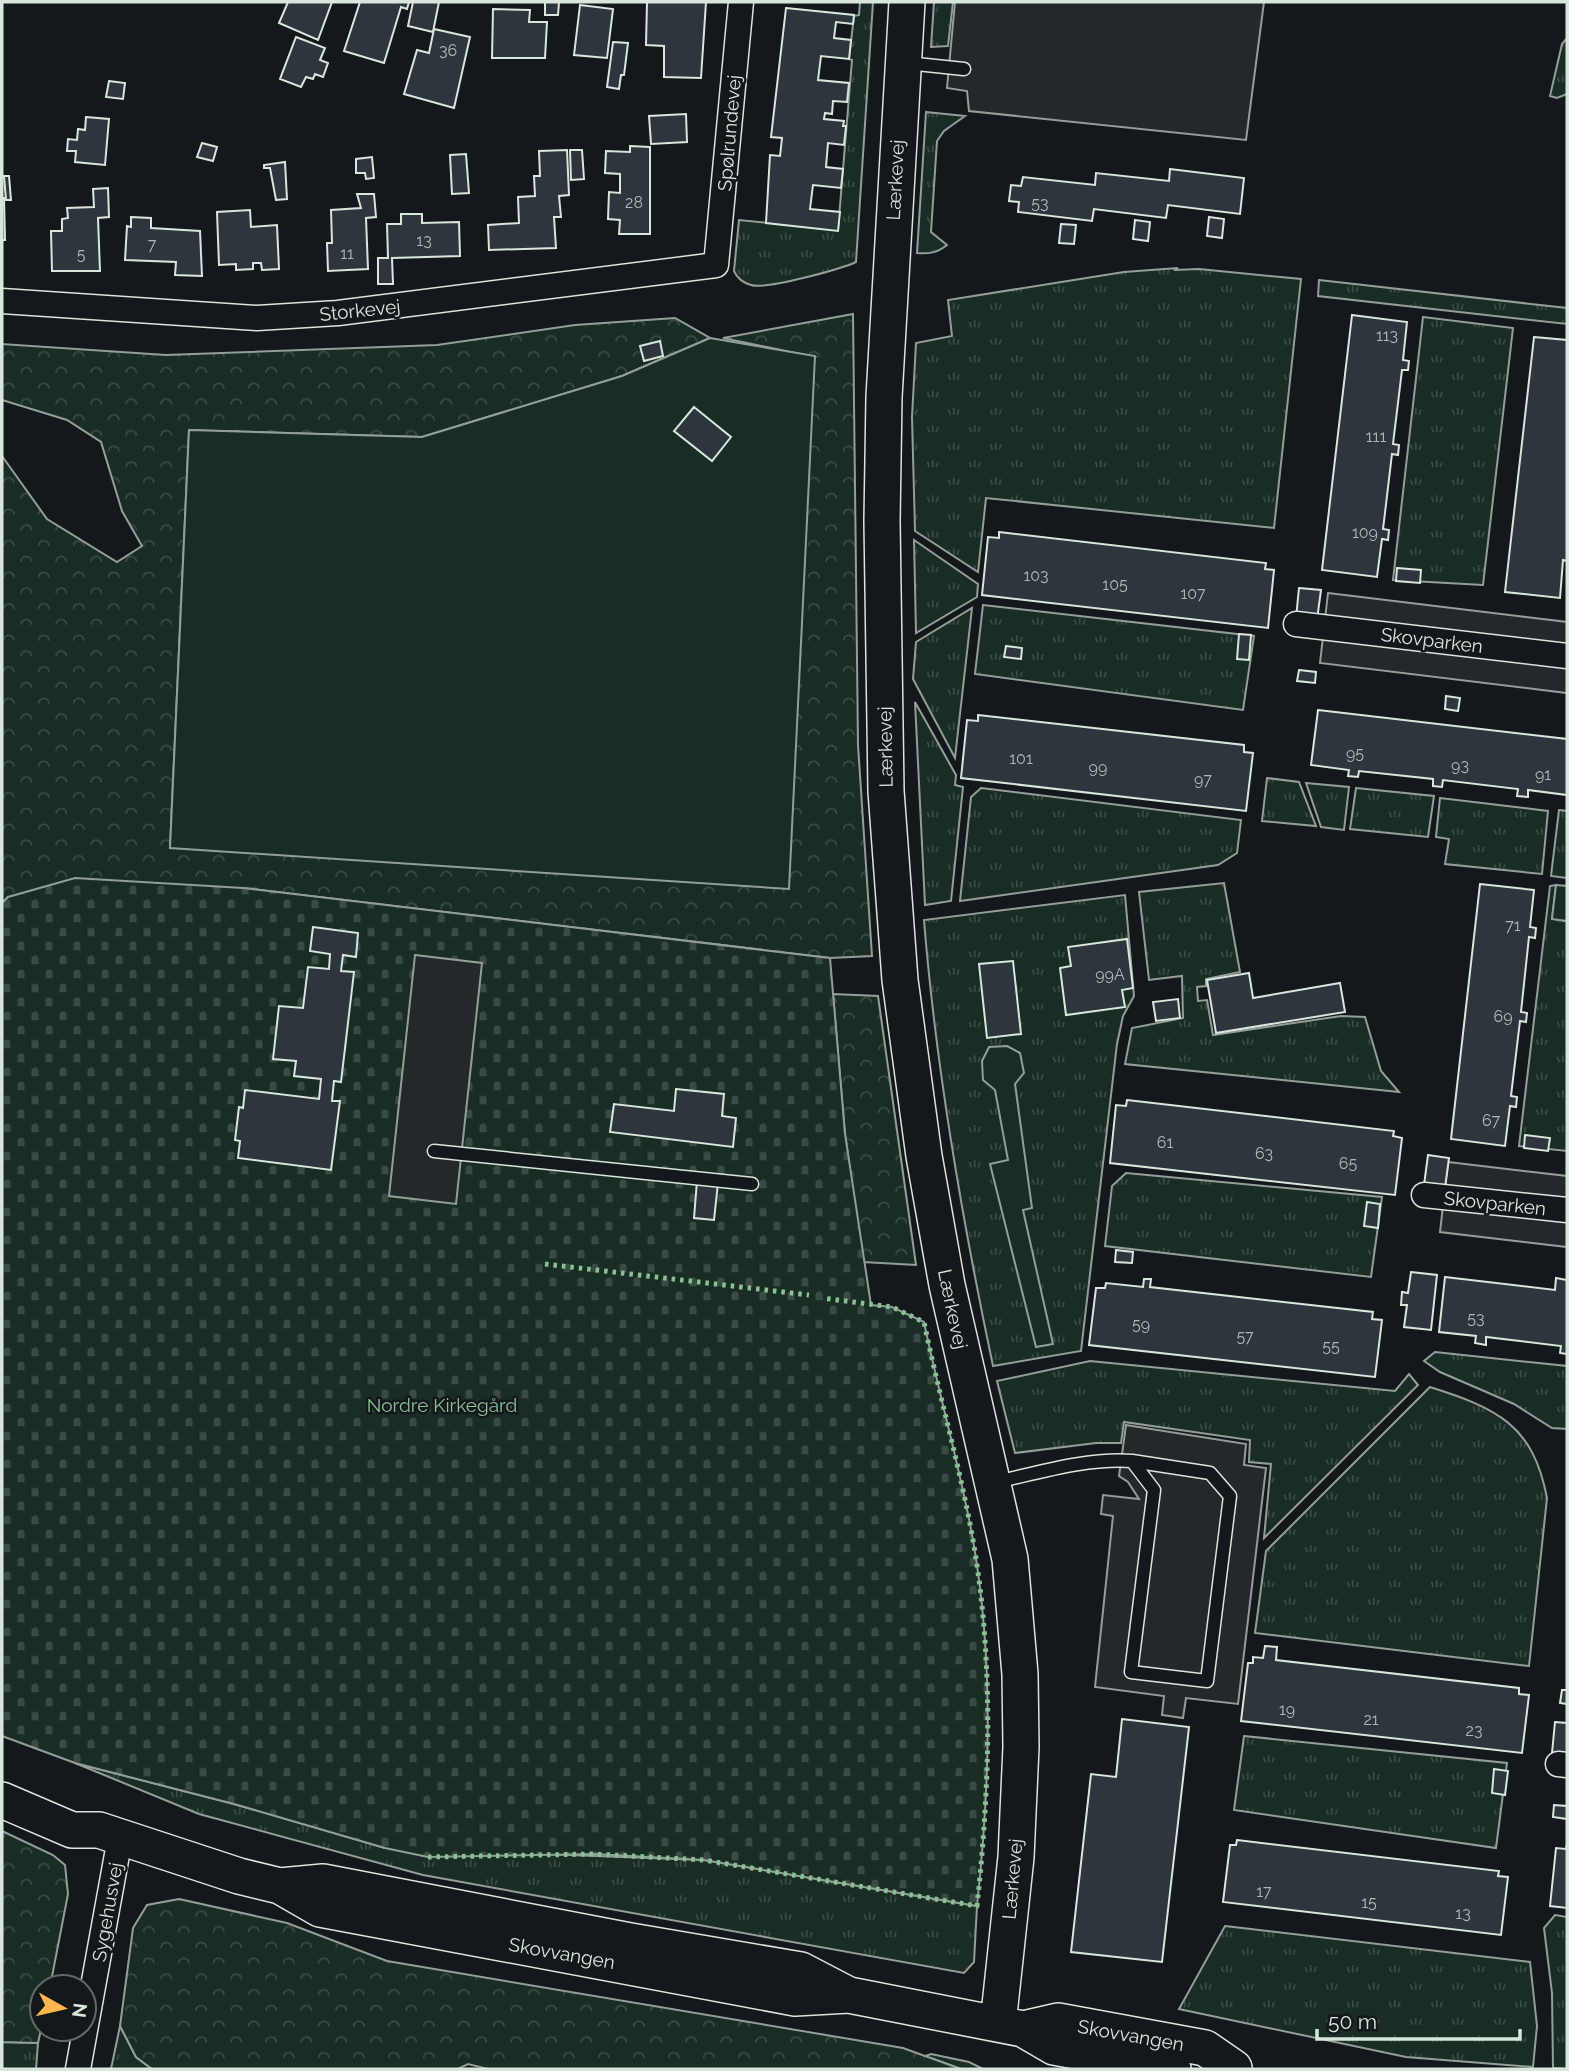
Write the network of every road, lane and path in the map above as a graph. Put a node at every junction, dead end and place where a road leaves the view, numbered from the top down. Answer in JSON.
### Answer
{"nodes":[{"id":1,"x":741,"y":2,"type":"edge"},
{"id":2,"x":907,"y":2,"type":"edge"},
{"id":3,"x":903,"y":62,"type":"junction"},
{"id":4,"x":964,"y":69,"type":"dead end"},
{"id":5,"x":716,"y":265,"type":"joint"},
{"id":6,"x":2,"y":301,"type":"edge"},
{"id":7,"x":1296,"y":624,"type":"dead end"},
{"id":8,"x":1567,"y":656,"type":"edge"},
{"id":9,"x":434,"y":1151,"type":"dead end"},
{"id":10,"x":752,"y":1184,"type":"dead end"},
{"id":11,"x":1424,"y":1195,"type":"dead end"},
{"id":12,"x":1567,"y":1210,"type":"edge"},
{"id":13,"x":1132,"y":1461,"type":"junction"},
{"id":14,"x":992,"y":1483,"type":"junction"},
{"id":15,"x":2,"y":1776,"type":"edge"},
{"id":16,"x":2,"y":1800,"type":"edge"},
{"id":17,"x":109,"y":1834,"type":"junction"},
{"id":18,"x":1010,"y":2027,"type":"junction"},
{"id":19,"x":78,"y":2069,"type":"edge"},
{"id":20,"x":1173,"y":2069,"type":"edge"},
{"id":21,"x":1233,"y":2069,"type":"edge"}],
"edges":[{"from":1,"to":5,"type":"street","name":"Spølrundevej"},
{"from":2,"to":3,"type":"street","name":"Lærkevej"},
{"from":3,"to":4,"type":"lane"},
{"from":3,"to":14,"type":"street","name":"Lærkevej"},
{"from":5,"to":6,"type":"street","name":"Storkevej"},
{"from":7,"to":8,"type":"street","name":"Skovparken"},
{"from":9,"to":10,"type":"lane"},
{"from":11,"to":12,"type":"street","name":"Skovparken"},
{"from":13,"to":13,"type":"lane"},
{"from":13,"to":14,"type":"lane"},
{"from":14,"to":18,"type":"street","name":"Lærkevej"},
{"from":15,"to":17,"type":"street","name":"Skovvangen"},
{"from":16,"to":17,"type":"street","name":"Skovvangen"},
{"from":17,"to":18,"type":"street","name":"Skovvangen"},
{"from":17,"to":19,"type":"street","name":"Sygehusvej"},
{"from":18,"to":20,"type":"street","name":"Skovvangen"},
{"from":18,"to":21,"type":"street","name":"Skovvangen"}]}
